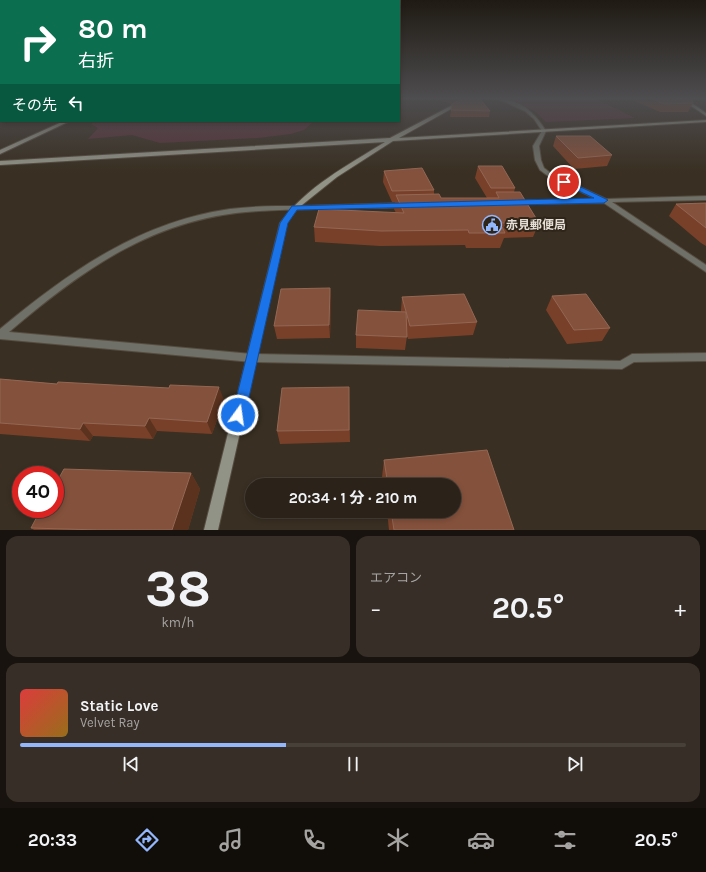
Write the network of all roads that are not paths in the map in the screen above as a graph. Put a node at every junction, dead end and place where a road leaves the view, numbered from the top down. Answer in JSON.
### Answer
{"nodes":[{"id":1,"x":62,"y":124,"type":"edge"},
{"id":2,"x":421,"y":124,"type":"edge"},
{"id":3,"x":540,"y":124,"type":"edge"},
{"id":4,"x":662,"y":124,"type":"edge"},
{"id":5,"x":544,"y":131,"type":"junction"},
{"id":6,"x":391,"y":140,"type":"junction"},
{"id":7,"x":0,"y":152,"type":"edge"},
{"id":8,"x":0,"y":163,"type":"edge"},
{"id":9,"x":706,"y":198,"type":"edge"},
{"id":10,"x":604,"y":200,"type":"junction"},
{"id":11,"x":509,"y":203,"type":"edge"},
{"id":12,"x":414,"y":205,"type":"edge"},
{"id":13,"x":294,"y":208,"type":"junction"},
{"id":14,"x":706,"y":268,"type":"edge"},
{"id":15,"x":0,"y":334,"type":"edge"},
{"id":16,"x":706,"y":357,"type":"edge"},
{"id":17,"x":252,"y":358,"type":"junction"},
{"id":18,"x":211,"y":530,"type":"edge"}],
"edges":[{"from":1,"to":7,"type":"street"},
{"from":2,"to":6,"type":"street"},
{"from":3,"to":5,"type":"street"},
{"from":4,"to":5,"type":"street"},
{"from":5,"to":6,"type":"street"},
{"from":5,"to":10,"type":"street"},
{"from":6,"to":8,"type":"street"},
{"from":6,"to":13,"type":"street"},
{"from":9,"to":10,"type":"street"},
{"from":10,"to":11,"type":"street"},
{"from":10,"to":14,"type":"street"},
{"from":12,"to":13,"type":"street"},
{"from":13,"to":15,"type":"street"},
{"from":13,"to":17,"type":"street"},
{"from":15,"to":17,"type":"street"},
{"from":16,"to":17,"type":"street"},
{"from":17,"to":18,"type":"street"}]}
